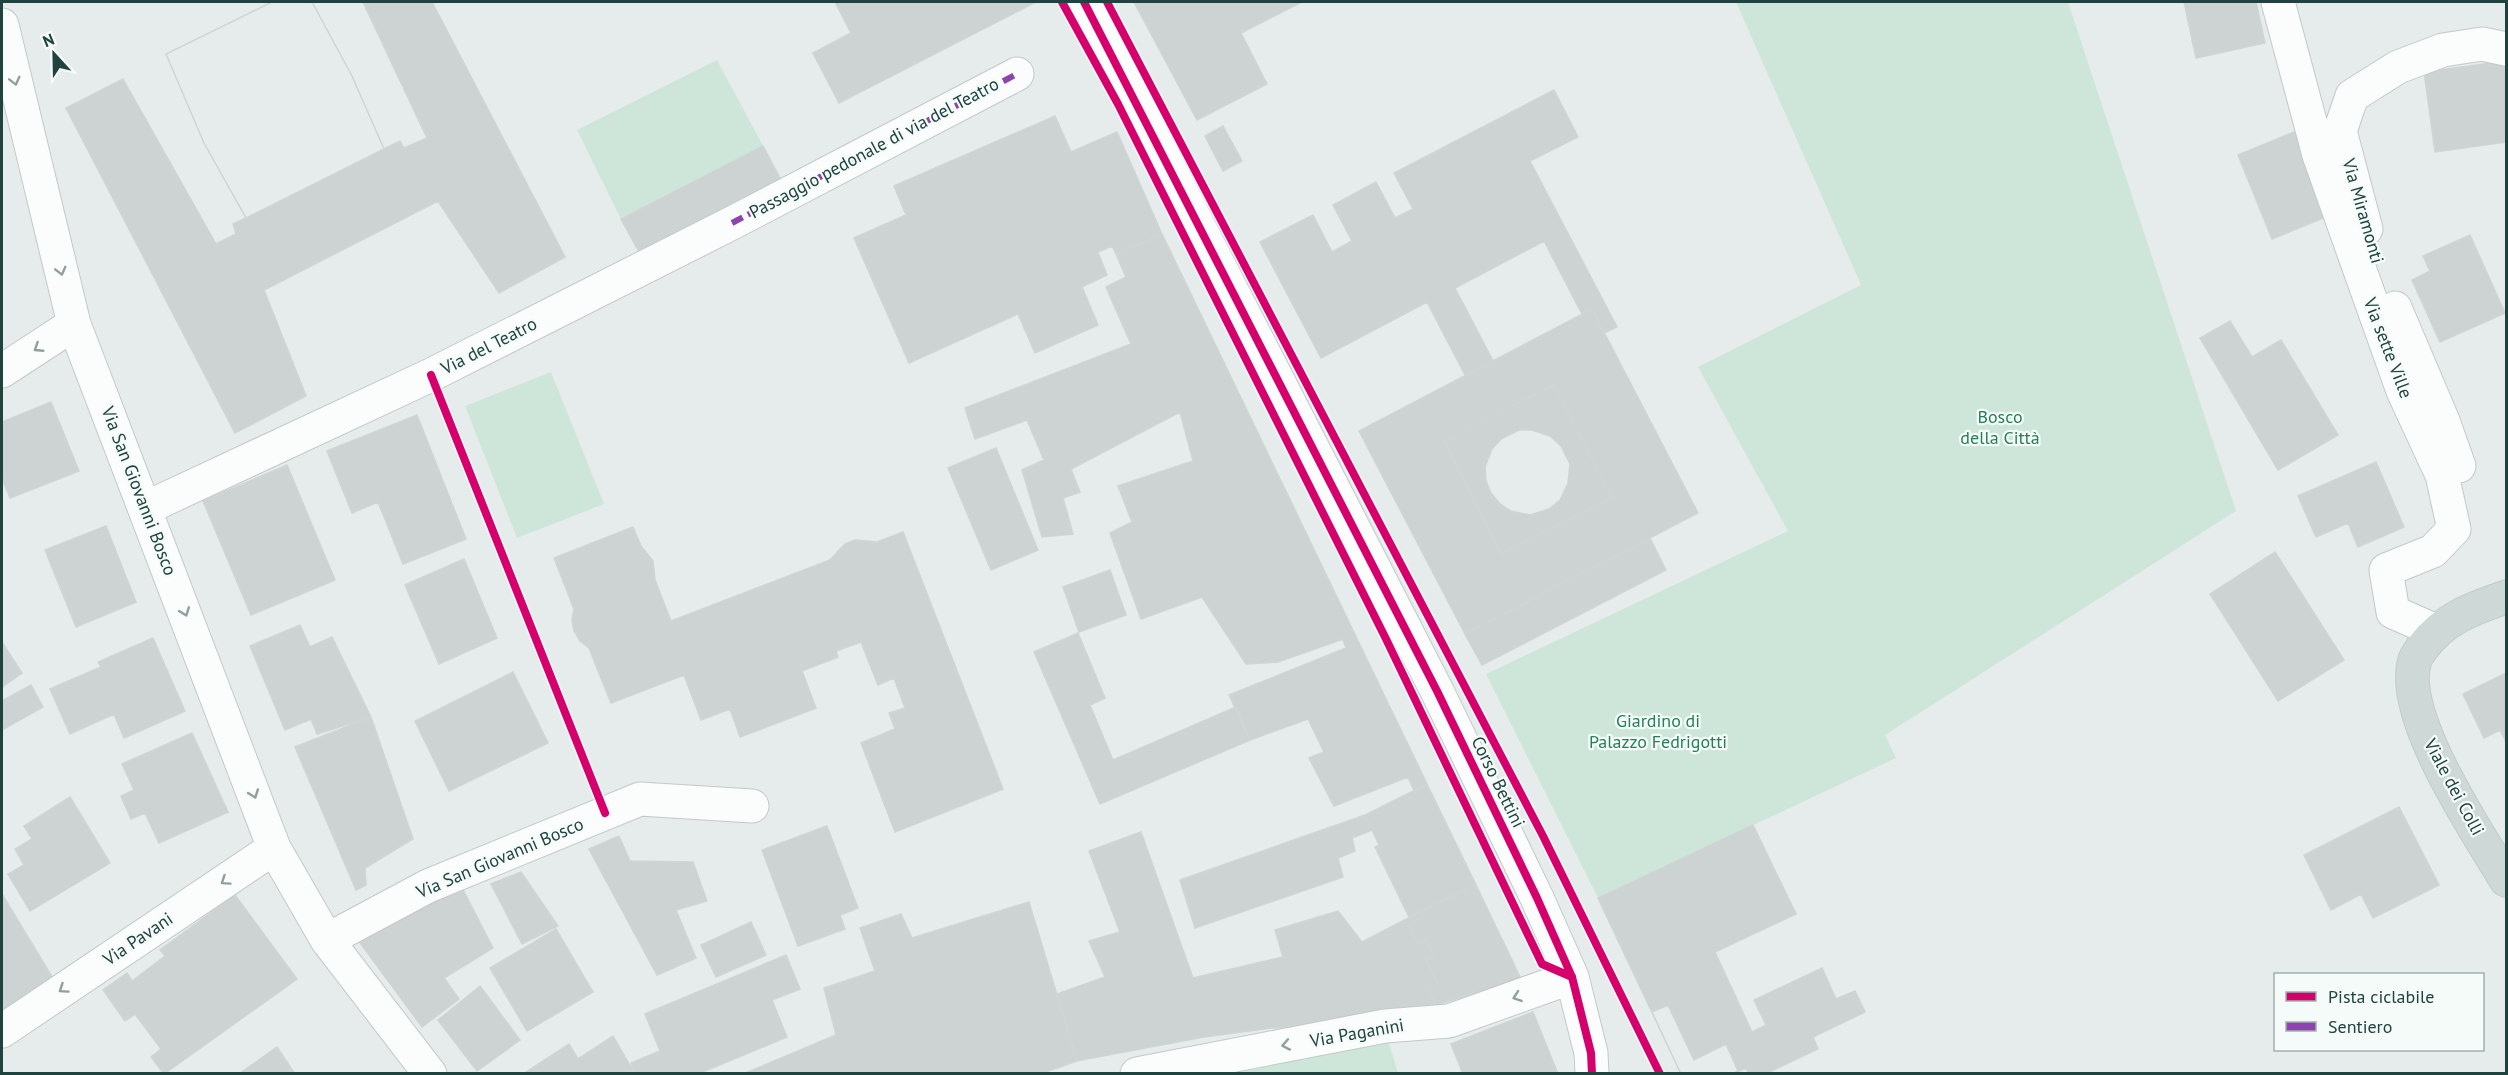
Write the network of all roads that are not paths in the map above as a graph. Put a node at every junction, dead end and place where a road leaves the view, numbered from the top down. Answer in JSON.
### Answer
{"nodes":[{"id":1,"x":1084,"y":2,"type":"edge"},
{"id":2,"x":2278,"y":2,"type":"edge"},
{"id":3,"x":2,"y":25,"type":"edge"},
{"id":4,"x":2506,"y":49,"type":"edge"},
{"id":5,"x":1017,"y":74,"type":"dead end"},
{"id":6,"x":732,"y":223,"type":"joint"},
{"id":7,"x":74,"y":324,"type":"junction"},
{"id":8,"x":2,"y":371,"type":"edge"},
{"id":9,"x":146,"y":508,"type":"junction"},
{"id":10,"x":2450,"y":510,"type":"junction"},
{"id":11,"x":2506,"y":597,"type":"edge"},
{"id":12,"x":2436,"y":631,"type":"junction"},
{"id":13,"x":752,"y":806,"type":"dead end"},
{"id":14,"x":274,"y":848,"type":"junction"},
{"id":15,"x":2506,"y":880,"type":"edge"},
{"id":16,"x":327,"y":940,"type":"junction"},
{"id":17,"x":1572,"y":977,"type":"junction"},
{"id":18,"x":2,"y":1031,"type":"edge"},
{"id":19,"x":430,"y":1074,"type":"edge"},
{"id":20,"x":1137,"y":1074,"type":"edge"},
{"id":21,"x":1592,"y":1074,"type":"edge"}],
"edges":[{"from":1,"to":17,"type":"street","name":"Corso Bettini"},
{"from":2,"to":10,"type":"street","name":"Via sette Ville"},
{"from":3,"to":7,"type":"street","name":"Via San Giovanni Bosco","one_way":true},
{"from":4,"to":10,"type":"street","name":"Via Miramonti"},
{"from":5,"to":6,"type":"street","name":"Passaggio pedonale di via del Teatro"},
{"from":6,"to":9,"type":"street","name":"Via del Teatro"},
{"from":7,"to":8,"type":"street","one_way":true},
{"from":7,"to":9,"type":"street","name":"Via San Giovanni Bosco"},
{"from":9,"to":14,"type":"street","name":"Via San Giovanni Bosco","one_way":true},
{"from":10,"to":12,"type":"street","name":"Via sette Ville"},
{"from":11,"to":12,"type":"main road","name":"Viale dei Colli"},
{"from":12,"to":15,"type":"main road","name":"Viale dei Colli"},
{"from":13,"to":16,"type":"street","name":"Via San Giovanni Bosco"},
{"from":14,"to":16,"type":"street","name":"Via San Giovanni Bosco"},
{"from":14,"to":18,"type":"street","name":"Via Pavani","one_way":true},
{"from":16,"to":19,"type":"street","name":"Via San Giovanni Bosco"},
{"from":17,"to":20,"type":"street","name":"Via Paganini","one_way":true},
{"from":17,"to":21,"type":"street","name":"Corso Bettini"}]}
